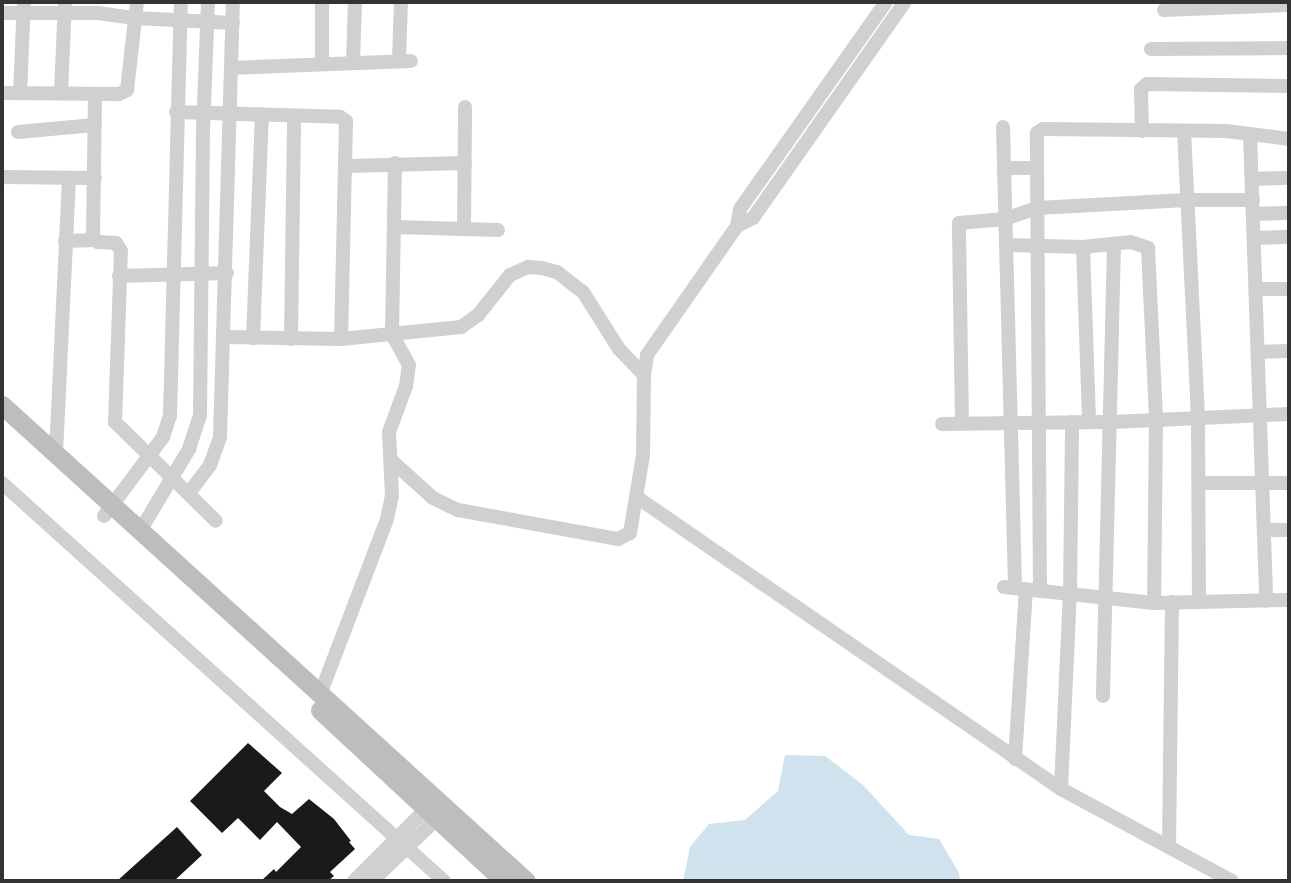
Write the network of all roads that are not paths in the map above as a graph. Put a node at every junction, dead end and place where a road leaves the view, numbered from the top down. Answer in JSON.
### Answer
{"nodes":[{"id":1,"x":136,"y":2,"type":"edge"},
{"id":2,"x":181,"y":2,"type":"edge"},
{"id":3,"x":208,"y":2,"type":"edge"},
{"id":4,"x":233,"y":2,"type":"edge"},
{"id":5,"x":322,"y":2,"type":"edge"},
{"id":6,"x":355,"y":2,"type":"edge"},
{"id":7,"x":401,"y":2,"type":"edge"},
{"id":8,"x":886,"y":2,"type":"edge"},
{"id":9,"x":905,"y":2,"type":"edge"},
{"id":10,"x":1289,"y":5,"type":"edge"},
{"id":11,"x":23,"y":7,"type":"edge"},
{"id":12,"x":100,"y":7,"type":"edge"},
{"id":13,"x":64,"y":8,"type":"edge"},
{"id":14,"x":1164,"y":9,"type":"dead end"},
{"id":15,"x":2,"y":13,"type":"edge"},
{"id":16,"x":135,"y":18,"type":"junction"},
{"id":17,"x":180,"y":20,"type":"junction"},
{"id":18,"x":208,"y":21,"type":"junction"},
{"id":19,"x":233,"y":23,"type":"junction"},
{"id":20,"x":1289,"y":48,"type":"edge"},
{"id":21,"x":1151,"y":49,"type":"dead end"},
{"id":22,"x":322,"y":62,"type":"junction"},
{"id":23,"x":353,"y":62,"type":"junction"},
{"id":24,"x":231,"y":68,"type":"junction"},
{"id":25,"x":1289,"y":86,"type":"edge"},
{"id":26,"x":2,"y":93,"type":"edge"},
{"id":27,"x":20,"y":93,"type":"junction"},
{"id":28,"x":61,"y":93,"type":"junction"},
{"id":29,"x":95,"y":94,"type":"junction"},
{"id":30,"x":465,"y":107,"type":"dead end"},
{"id":31,"x":176,"y":113,"type":"junction"},
{"id":32,"x":204,"y":113,"type":"junction"},
{"id":33,"x":229,"y":113,"type":"junction"},
{"id":34,"x":262,"y":114,"type":"junction"},
{"id":35,"x":294,"y":116,"type":"junction"},
{"id":36,"x":95,"y":125,"type":"junction"},
{"id":37,"x":1003,"y":127,"type":"dead end"},
{"id":38,"x":1142,"y":131,"type":"junction"},
{"id":39,"x":1184,"y":131,"type":"junction"},
{"id":40,"x":18,"y":132,"type":"dead end"},
{"id":41,"x":1250,"y":135,"type":"junction"},
{"id":42,"x":1289,"y":139,"type":"edge"},
{"id":43,"x":395,"y":163,"type":"junction"},
{"id":44,"x":465,"y":163,"type":"junction"},
{"id":45,"x":346,"y":166,"type":"junction"},
{"id":46,"x":1004,"y":168,"type":"junction"},
{"id":47,"x":1036,"y":168,"type":"junction"},
{"id":48,"x":2,"y":177,"type":"edge"},
{"id":49,"x":69,"y":178,"type":"junction"},
{"id":50,"x":95,"y":178,"type":"junction"},
{"id":51,"x":1289,"y":178,"type":"edge"},
{"id":52,"x":1253,"y":179,"type":"junction"},
{"id":53,"x":1187,"y":200,"type":"junction"},
{"id":54,"x":1254,"y":207,"type":"junction"},
{"id":55,"x":1037,"y":208,"type":"junction"},
{"id":56,"x":1289,"y":213,"type":"edge"},
{"id":57,"x":1005,"y":219,"type":"junction"},
{"id":58,"x":737,"y":226,"type":"junction"},
{"id":59,"x":395,"y":227,"type":"junction"},
{"id":60,"x":464,"y":229,"type":"junction"},
{"id":61,"x":498,"y":230,"type":"dead end"},
{"id":62,"x":1289,"y":237,"type":"edge"},
{"id":63,"x":1255,"y":238,"type":"junction"},
{"id":64,"x":94,"y":240,"type":"junction"},
{"id":65,"x":65,"y":241,"type":"junction"},
{"id":66,"x":1006,"y":245,"type":"junction"},
{"id":67,"x":1037,"y":245,"type":"junction"},
{"id":68,"x":1083,"y":247,"type":"junction"},
{"id":69,"x":1114,"y":249,"type":"dead end"},
{"id":70,"x":201,"y":273,"type":"junction"},
{"id":71,"x":227,"y":273,"type":"junction"},
{"id":72,"x":172,"y":274,"type":"junction"},
{"id":73,"x":119,"y":276,"type":"junction"},
{"id":74,"x":1256,"y":289,"type":"junction"},
{"id":75,"x":1289,"y":289,"type":"edge"},
{"id":76,"x":392,"y":334,"type":"junction"},
{"id":77,"x":225,"y":337,"type":"junction"},
{"id":78,"x":253,"y":338,"type":"junction"},
{"id":79,"x":291,"y":339,"type":"junction"},
{"id":80,"x":341,"y":339,"type":"junction"},
{"id":81,"x":1289,"y":351,"type":"edge"},
{"id":82,"x":1258,"y":352,"type":"junction"},
{"id":83,"x":644,"y":375,"type":"junction"},
{"id":84,"x":2,"y":405,"type":"edge"},
{"id":85,"x":1289,"y":414,"type":"edge"},
{"id":86,"x":1262,"y":415,"type":"junction"},
{"id":87,"x":1198,"y":417,"type":"junction"},
{"id":88,"x":1156,"y":419,"type":"junction"},
{"id":89,"x":1010,"y":421,"type":"junction"},
{"id":90,"x":1039,"y":421,"type":"junction"},
{"id":91,"x":1072,"y":422,"type":"junction"},
{"id":92,"x":1089,"y":422,"type":"junction"},
{"id":93,"x":1112,"y":422,"type":"junction"},
{"id":94,"x":2,"y":423,"type":"edge"},
{"id":95,"x":962,"y":423,"type":"junction"},
{"id":96,"x":942,"y":424,"type":"dead end"},
{"id":97,"x":56,"y":454,"type":"junction"},
{"id":98,"x":149,"y":456,"type":"junction"},
{"id":99,"x":392,"y":461,"type":"junction"},
{"id":100,"x":172,"y":478,"type":"junction"},
{"id":101,"x":2,"y":483,"type":"edge"},
{"id":102,"x":1199,"y":483,"type":"junction"},
{"id":103,"x":1263,"y":483,"type":"junction"},
{"id":104,"x":1289,"y":483,"type":"edge"},
{"id":105,"x":189,"y":493,"type":"junction"},
{"id":106,"x":638,"y":498,"type":"junction"},
{"id":107,"x":108,"y":512,"type":"junction"},
{"id":108,"x":216,"y":521,"type":"dead end"},
{"id":109,"x":1264,"y":530,"type":"junction"},
{"id":110,"x":1289,"y":530,"type":"edge"},
{"id":111,"x":140,"y":531,"type":"junction"},
{"id":112,"x":1021,"y":589,"type":"junction"},
{"id":113,"x":1070,"y":594,"type":"junction"},
{"id":114,"x":1107,"y":598,"type":"junction"},
{"id":115,"x":1289,"y":600,"type":"edge"},
{"id":116,"x":1266,"y":601,"type":"junction"},
{"id":117,"x":1172,"y":602,"type":"junction"},
{"id":118,"x":1199,"y":602,"type":"junction"},
{"id":119,"x":1154,"y":603,"type":"junction"},
{"id":120,"x":321,"y":692,"type":"junction"},
{"id":121,"x":1103,"y":696,"type":"dead end"},
{"id":122,"x":1014,"y":758,"type":"junction"},
{"id":123,"x":1061,"y":789,"type":"junction"},
{"id":124,"x":436,"y":810,"type":"junction"},
{"id":125,"x":402,"y":843,"type":"junction"},
{"id":126,"x":1169,"y":847,"type":"junction"},
{"id":127,"x":354,"y":881,"type":"edge"},
{"id":128,"x":372,"y":881,"type":"edge"},
{"id":129,"x":444,"y":881,"type":"edge"},
{"id":130,"x":503,"y":881,"type":"edge"},
{"id":131,"x":526,"y":881,"type":"edge"},
{"id":132,"x":1233,"y":881,"type":"edge"}],
"edges":[{"from":1,"to":16,"type":"street"},
{"from":2,"to":17,"type":"street"},
{"from":3,"to":18,"type":"street"},
{"from":4,"to":19,"type":"street"},
{"from":5,"to":22,"type":"street"},
{"from":6,"to":23,"type":"street"},
{"from":7,"to":23,"type":"street"},
{"from":8,"to":58,"type":"street"},
{"from":9,"to":58,"type":"street"},
{"from":10,"to":14,"type":"street"},
{"from":11,"to":13,"type":"street"},
{"from":11,"to":15,"type":"street"},
{"from":11,"to":27,"type":"street"},
{"from":12,"to":13,"type":"street"},
{"from":12,"to":16,"type":"street"},
{"from":13,"to":28,"type":"street"},
{"from":16,"to":17,"type":"street"},
{"from":16,"to":29,"type":"street"},
{"from":17,"to":18,"type":"street"},
{"from":17,"to":31,"type":"street"},
{"from":18,"to":19,"type":"street"},
{"from":18,"to":32,"type":"street"},
{"from":19,"to":24,"type":"street"},
{"from":20,"to":21,"type":"street"},
{"from":22,"to":23,"type":"street"},
{"from":22,"to":24,"type":"street"},
{"from":24,"to":33,"type":"street"},
{"from":25,"to":38,"type":"street"},
{"from":26,"to":27,"type":"street"},
{"from":27,"to":28,"type":"street"},
{"from":28,"to":29,"type":"street"},
{"from":29,"to":36,"type":"street"},
{"from":30,"to":44,"type":"street"},
{"from":31,"to":32,"type":"street"},
{"from":31,"to":72,"type":"street"},
{"from":32,"to":33,"type":"street"},
{"from":32,"to":70,"type":"street"},
{"from":33,"to":34,"type":"street"},
{"from":33,"to":71,"type":"street"},
{"from":34,"to":35,"type":"street"},
{"from":34,"to":78,"type":"street"},
{"from":35,"to":45,"type":"street"},
{"from":35,"to":79,"type":"street"},
{"from":36,"to":40,"type":"street"},
{"from":36,"to":50,"type":"street"},
{"from":37,"to":46,"type":"street"},
{"from":38,"to":39,"type":"street"},
{"from":38,"to":47,"type":"street"},
{"from":39,"to":41,"type":"street"},
{"from":39,"to":53,"type":"street"},
{"from":41,"to":42,"type":"street"},
{"from":41,"to":52,"type":"street"},
{"from":43,"to":44,"type":"street"},
{"from":43,"to":45,"type":"street"},
{"from":43,"to":59,"type":"street"},
{"from":44,"to":60,"type":"street"},
{"from":45,"to":80,"type":"street"},
{"from":46,"to":47,"type":"street"},
{"from":46,"to":57,"type":"street"},
{"from":47,"to":55,"type":"street"},
{"from":48,"to":49,"type":"street"},
{"from":49,"to":50,"type":"street"},
{"from":49,"to":65,"type":"street"},
{"from":50,"to":64,"type":"street"},
{"from":51,"to":52,"type":"street"},
{"from":52,"to":54,"type":"street"},
{"from":53,"to":54,"type":"street"},
{"from":53,"to":55,"type":"street"},
{"from":53,"to":87,"type":"street"},
{"from":54,"to":56,"type":"street"},
{"from":54,"to":63,"type":"street"},
{"from":55,"to":57,"type":"street"},
{"from":55,"to":67,"type":"street"},
{"from":57,"to":66,"type":"street"},
{"from":57,"to":95,"type":"street"},
{"from":58,"to":83,"type":"street"},
{"from":59,"to":60,"type":"street"},
{"from":59,"to":76,"type":"street"},
{"from":60,"to":61,"type":"street"},
{"from":62,"to":63,"type":"street"},
{"from":63,"to":74,"type":"street"},
{"from":64,"to":65,"type":"street"},
{"from":64,"to":73,"type":"street"},
{"from":65,"to":97,"type":"street"},
{"from":66,"to":67,"type":"street"},
{"from":66,"to":89,"type":"street"},
{"from":67,"to":68,"type":"street"},
{"from":67,"to":90,"type":"street"},
{"from":68,"to":88,"type":"street"},
{"from":68,"to":92,"type":"street"},
{"from":69,"to":93,"type":"street"},
{"from":70,"to":71,"type":"street"},
{"from":70,"to":72,"type":"street"},
{"from":70,"to":100,"type":"street"},
{"from":71,"to":77,"type":"street"},
{"from":72,"to":73,"type":"street"},
{"from":72,"to":98,"type":"street"},
{"from":73,"to":98,"type":"street"},
{"from":74,"to":75,"type":"street"},
{"from":74,"to":82,"type":"street"},
{"from":76,"to":80,"type":"street"},
{"from":76,"to":83,"type":"street"},
{"from":76,"to":99,"type":"street"},
{"from":77,"to":78,"type":"street"},
{"from":77,"to":105,"type":"street"},
{"from":78,"to":79,"type":"street"},
{"from":79,"to":80,"type":"street"},
{"from":81,"to":82,"type":"street"},
{"from":82,"to":86,"type":"street"},
{"from":83,"to":106,"type":"street"},
{"from":84,"to":97,"type":"main road"},
{"from":85,"to":86,"type":"street"},
{"from":86,"to":87,"type":"street"},
{"from":86,"to":103,"type":"street"},
{"from":87,"to":88,"type":"street"},
{"from":87,"to":102,"type":"street"},
{"from":88,"to":93,"type":"street"},
{"from":88,"to":119,"type":"street"},
{"from":89,"to":90,"type":"street"},
{"from":89,"to":95,"type":"street"},
{"from":89,"to":112,"type":"street"},
{"from":90,"to":91,"type":"street"},
{"from":90,"to":112,"type":"street"},
{"from":91,"to":92,"type":"street"},
{"from":91,"to":113,"type":"street"},
{"from":92,"to":93,"type":"street"},
{"from":93,"to":114,"type":"street"},
{"from":94,"to":107,"type":"main road"},
{"from":95,"to":96,"type":"street"},
{"from":97,"to":107,"type":"main road"},
{"from":98,"to":100,"type":"street"},
{"from":98,"to":107,"type":"street"},
{"from":99,"to":106,"type":"street"},
{"from":99,"to":120,"type":"street"},
{"from":100,"to":105,"type":"street"},
{"from":100,"to":111,"type":"street"},
{"from":101,"to":125,"type":"street"},
{"from":102,"to":103,"type":"street"},
{"from":102,"to":118,"type":"street"},
{"from":103,"to":104,"type":"street"},
{"from":103,"to":109,"type":"street"},
{"from":105,"to":108,"type":"street"},
{"from":106,"to":122,"type":"street"},
{"from":107,"to":111,"type":"main road"},
{"from":107,"to":124,"type":"main road"},
{"from":109,"to":110,"type":"street"},
{"from":109,"to":116,"type":"street"},
{"from":111,"to":120,"type":"main road"},
{"from":112,"to":113,"type":"street"},
{"from":112,"to":122,"type":"street"},
{"from":113,"to":114,"type":"street"},
{"from":113,"to":123,"type":"street"},
{"from":114,"to":119,"type":"street"},
{"from":114,"to":121,"type":"street"},
{"from":115,"to":116,"type":"street"},
{"from":116,"to":118,"type":"street"},
{"from":117,"to":118,"type":"street"},
{"from":117,"to":119,"type":"street"},
{"from":117,"to":126,"type":"street"},
{"from":120,"to":124,"type":"main road"},
{"from":122,"to":123,"type":"street"},
{"from":123,"to":126,"type":"street"},
{"from":124,"to":125,"type":"street"},
{"from":124,"to":130,"type":"main road"},
{"from":124,"to":131,"type":"main road"},
{"from":125,"to":127,"type":"street"},
{"from":125,"to":128,"type":"street"},
{"from":125,"to":129,"type":"street"},
{"from":126,"to":132,"type":"street"}]}
